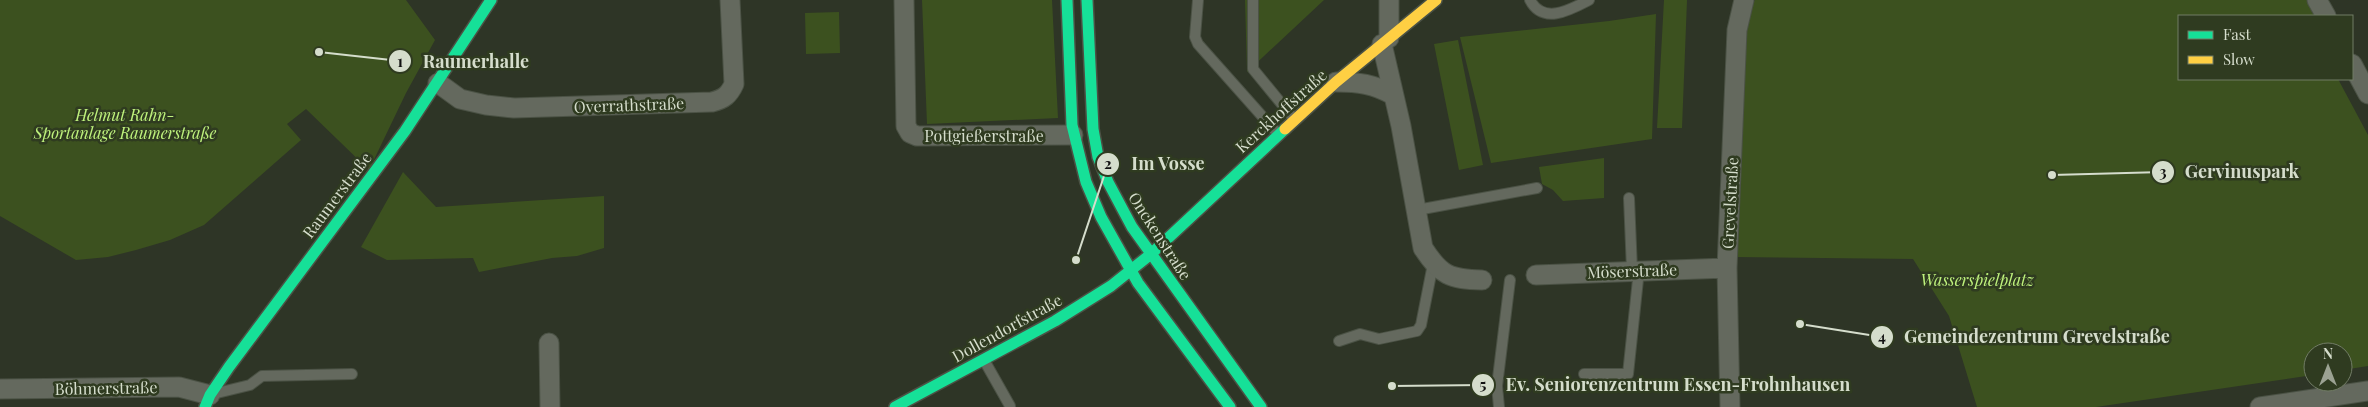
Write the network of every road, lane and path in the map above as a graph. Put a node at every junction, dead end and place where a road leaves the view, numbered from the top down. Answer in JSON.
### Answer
{"nodes":[{"id":1,"x":491,"y":0,"type":"edge"},
{"id":2,"x":730,"y":0,"type":"edge"},
{"id":3,"x":904,"y":0,"type":"edge"},
{"id":4,"x":1066,"y":0,"type":"edge"},
{"id":5,"x":1088,"y":0,"type":"edge"},
{"id":6,"x":1198,"y":0,"type":"edge"},
{"id":7,"x":1253,"y":0,"type":"edge"},
{"id":8,"x":1389,"y":0,"type":"edge"},
{"id":9,"x":1434,"y":0,"type":"edge"},
{"id":10,"x":1530,"y":0,"type":"edge"},
{"id":11,"x":1589,"y":0,"type":"edge"},
{"id":12,"x":1744,"y":0,"type":"edge"},
{"id":13,"x":1386,"y":41,"type":"junction"},
{"id":14,"x":2353,"y":66,"type":"edge"},
{"id":15,"x":1336,"y":82,"type":"junction"},
{"id":16,"x":438,"y":83,"type":"junction"},
{"id":17,"x":2368,"y":94,"type":"edge"},
{"id":18,"x":1393,"y":96,"type":"junction"},
{"id":19,"x":1295,"y":120,"type":"junction"},
{"id":20,"x":1278,"y":134,"type":"junction"},
{"id":21,"x":1073,"y":135,"type":"junction"},
{"id":22,"x":1536,"y":188,"type":"dead end"},
{"id":23,"x":1630,"y":198,"type":"dead end"},
{"id":24,"x":1417,"y":210,"type":"junction"},
{"id":25,"x":1151,"y":254,"type":"junction"},
{"id":26,"x":1433,"y":264,"type":"junction"},
{"id":27,"x":1727,"y":268,"type":"junction"},
{"id":28,"x":1636,"y":270,"type":"junction"},
{"id":29,"x":1130,"y":271,"type":"junction"},
{"id":30,"x":1536,"y":275,"type":"dead end"},
{"id":31,"x":1482,"y":280,"type":"dead end"},
{"id":32,"x":1510,"y":280,"type":"dead end"},
{"id":33,"x":1339,"y":341,"type":"dead end"},
{"id":34,"x":549,"y":343,"type":"dead end"},
{"id":35,"x":984,"y":360,"type":"junction"},
{"id":36,"x":352,"y":374,"type":"dead end"},
{"id":37,"x":1584,"y":374,"type":"dead end"},
{"id":38,"x":0,"y":389,"type":"edge"},
{"id":39,"x":2368,"y":391,"type":"edge"},
{"id":40,"x":208,"y":401,"type":"edge"},
{"id":41,"x":1010,"y":406,"type":"edge"},
{"id":42,"x":550,"y":407,"type":"edge"},
{"id":43,"x":895,"y":407,"type":"edge"},
{"id":44,"x":1230,"y":407,"type":"edge"},
{"id":45,"x":1261,"y":407,"type":"edge"},
{"id":46,"x":1499,"y":407,"type":"edge"},
{"id":47,"x":1730,"y":407,"type":"edge"},
{"id":48,"x":2260,"y":407,"type":"edge"}],
"edges":[{"from":1,"to":16,"type":"street","name":"Raumerstraße"},
{"from":2,"to":16,"type":"street","name":"Overrathstraße"},
{"from":3,"to":21,"type":"street","name":"Pottgießerstraße"},
{"from":4,"to":21,"type":"street"},
{"from":5,"to":25,"type":"street","name":"Onckenstraße"},
{"from":6,"to":20,"type":"lane"},
{"from":7,"to":19,"type":"lane"},
{"from":8,"to":13,"type":"street"},
{"from":9,"to":13,"type":"street","name":"Kerckhoffstraße"},
{"from":10,"to":11,"type":"lane"},
{"from":12,"to":27,"type":"street","name":"Grevelstraße"},
{"from":13,"to":15,"type":"street","name":"Kerckhoffstraße"},
{"from":13,"to":18,"type":"street"},
{"from":14,"to":17,"type":"street"},
{"from":15,"to":18,"type":"street"},
{"from":15,"to":19,"type":"street","name":"Kerckhoffstraße"},
{"from":16,"to":40,"type":"street","name":"Raumerstraße"},
{"from":18,"to":24,"type":"street"},
{"from":19,"to":20,"type":"street","name":"Kerckhoffstraße"},
{"from":20,"to":25,"type":"street","name":"Kerckhoffstraße"},
{"from":21,"to":29,"type":"street"},
{"from":22,"to":24,"type":"lane"},
{"from":23,"to":28,"type":"lane"},
{"from":24,"to":26,"type":"street"},
{"from":25,"to":29,"type":"street","name":"Kerckhoffstraße"},
{"from":25,"to":45,"type":"street","name":"Onckenstraße"},
{"from":26,"to":31,"type":"street"},
{"from":26,"to":33,"type":"lane"},
{"from":27,"to":28,"type":"street","name":"Möserstraße"},
{"from":27,"to":47,"type":"street","name":"Grevelstraße"},
{"from":28,"to":30,"type":"street","name":"Möserstraße"},
{"from":28,"to":37,"type":"lane"},
{"from":29,"to":35,"type":"street","name":"Dollendorfstraße"},
{"from":29,"to":44,"type":"street"},
{"from":32,"to":46,"type":"lane"},
{"from":34,"to":42,"type":"street"},
{"from":35,"to":41,"type":"lane"},
{"from":35,"to":43,"type":"street","name":"Dollendorfstraße"},
{"from":36,"to":40,"type":"lane"},
{"from":38,"to":40,"type":"street","name":"Böhmerstraße"},
{"from":39,"to":48,"type":"street"}]}
